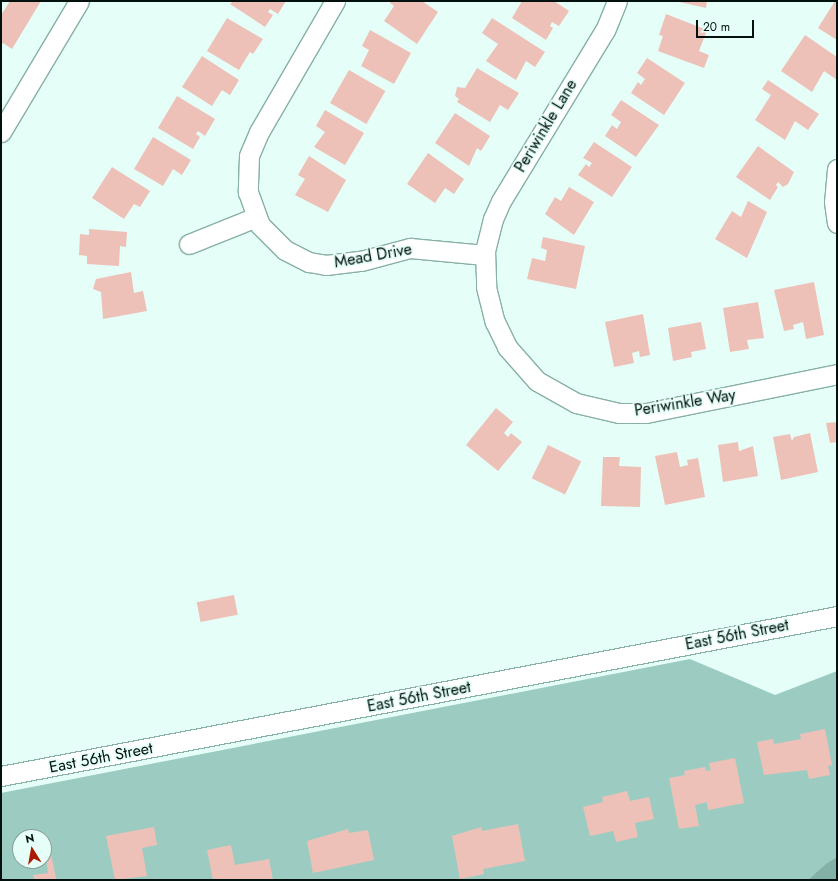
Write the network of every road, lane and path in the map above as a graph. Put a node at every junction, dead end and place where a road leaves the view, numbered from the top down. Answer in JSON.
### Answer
{"nodes":[{"id":1,"x":79,"y":1,"type":"edge"},
{"id":2,"x":335,"y":1,"type":"edge"},
{"id":3,"x":617,"y":1,"type":"edge"},
{"id":4,"x":1,"y":132,"type":"edge"},
{"id":5,"x":837,"y":169,"type":"edge"},
{"id":6,"x":256,"y":217,"type":"junction"},
{"id":7,"x":837,"y":223,"type":"edge"},
{"id":8,"x":189,"y":244,"type":"dead end"},
{"id":9,"x":485,"y":255,"type":"junction"},
{"id":10,"x":837,"y":374,"type":"edge"},
{"id":11,"x":837,"y":616,"type":"edge"},
{"id":12,"x":1,"y":776,"type":"edge"}],
"edges":[{"from":1,"to":4,"type":"street"},
{"from":2,"to":6,"type":"street","name":"Mead Drive"},
{"from":3,"to":9,"type":"street","name":"Periwinkle Lane"},
{"from":5,"to":7,"type":"street"},
{"from":6,"to":8,"type":"street"},
{"from":6,"to":9,"type":"street","name":"Mead Drive"},
{"from":9,"to":10,"type":"street","name":"Periwinkle Way"},
{"from":11,"to":12,"type":"street","name":"East 56th Street"}]}
